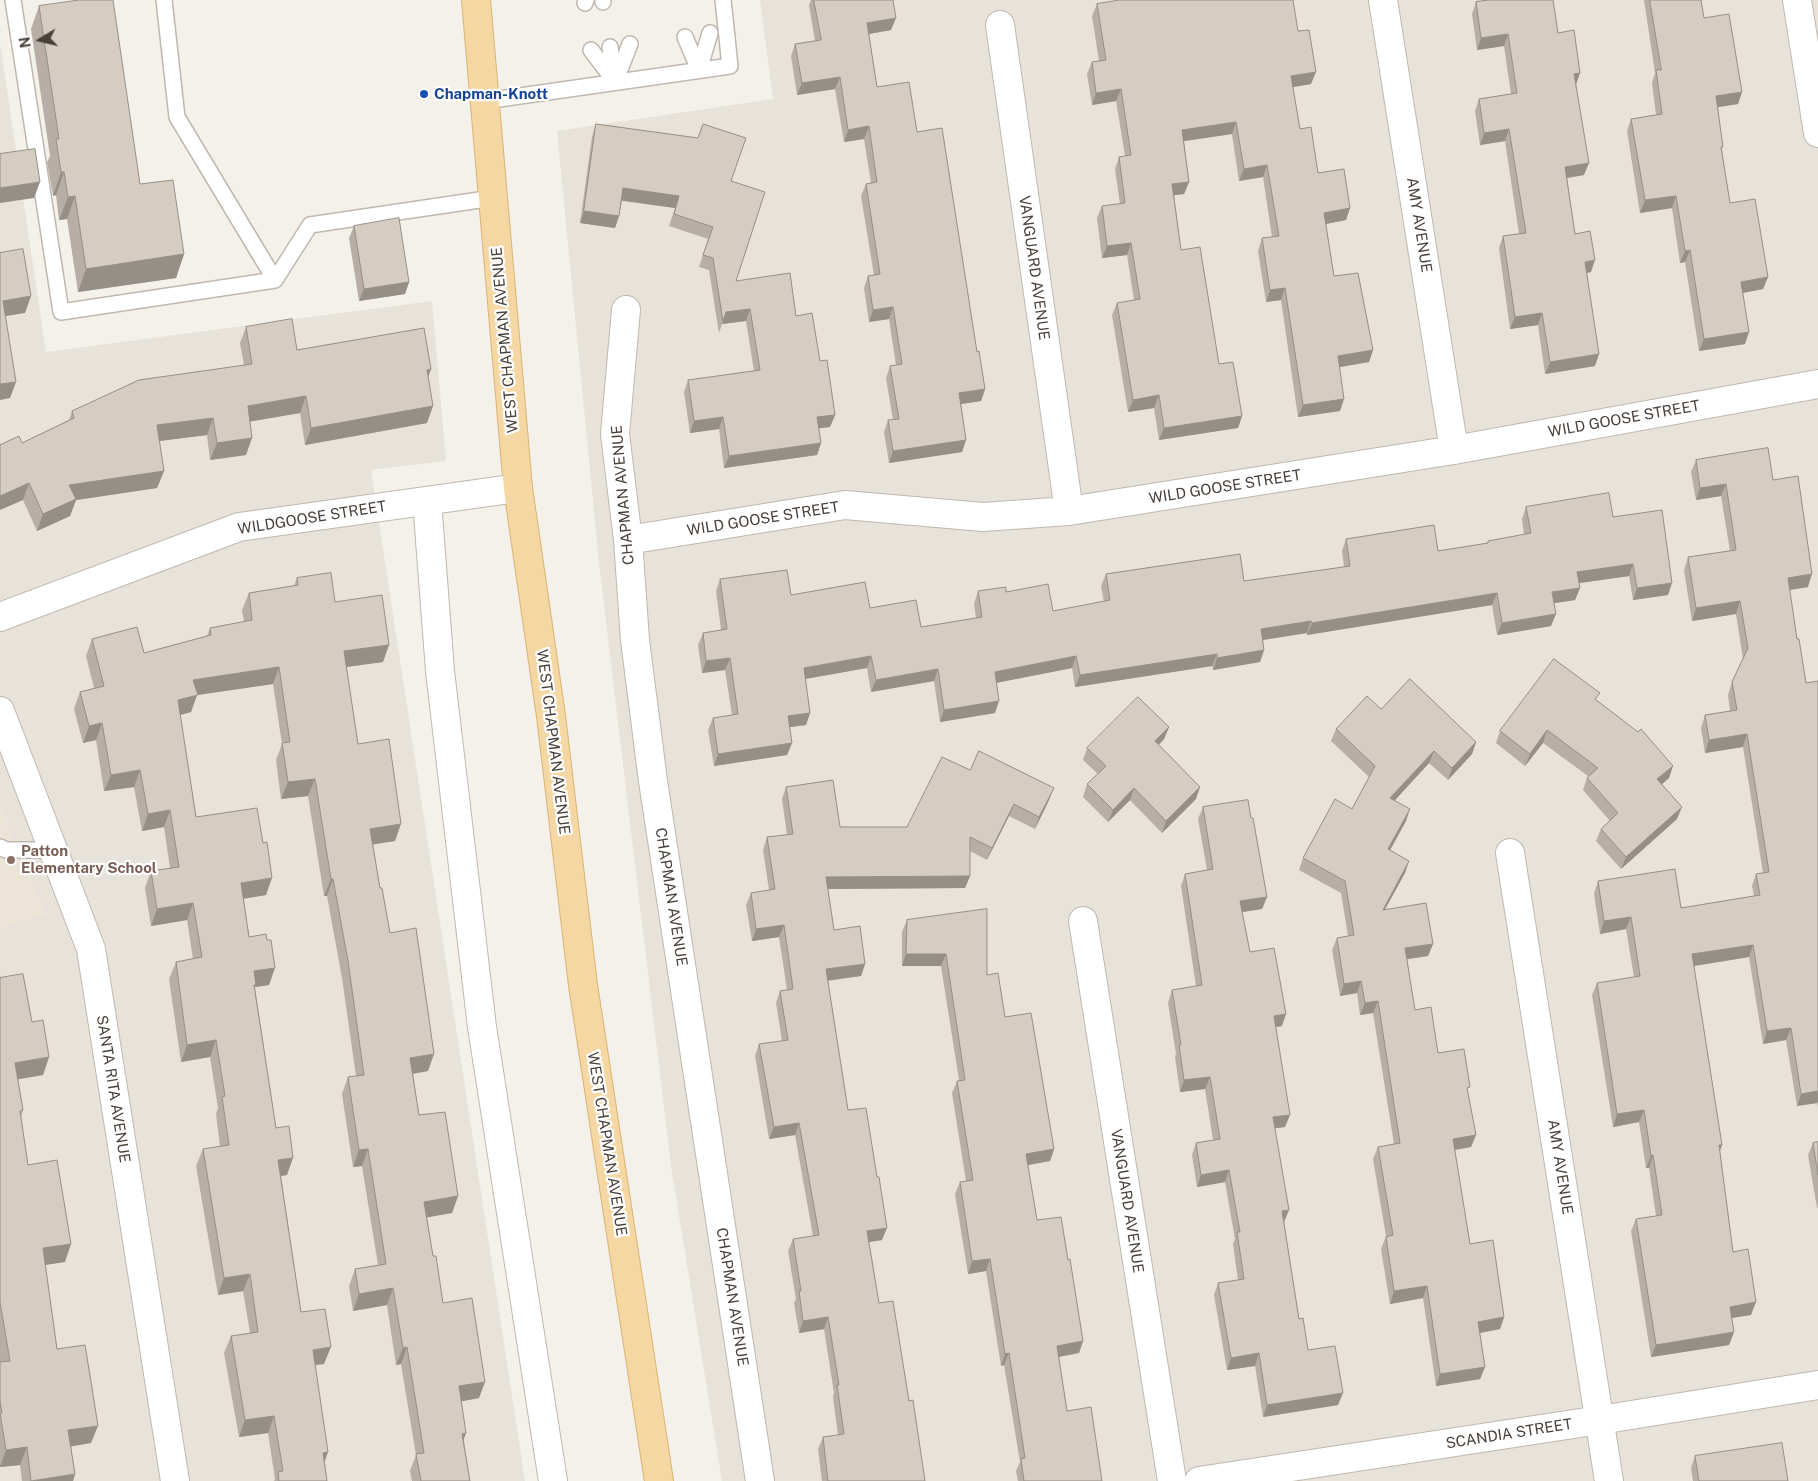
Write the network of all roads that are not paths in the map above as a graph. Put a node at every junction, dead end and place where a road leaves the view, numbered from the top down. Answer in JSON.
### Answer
{"nodes":[{"id":1,"x":13,"y":0,"type":"edge"},
{"id":2,"x":164,"y":0,"type":"edge"},
{"id":3,"x":476,"y":0,"type":"edge"},
{"id":4,"x":723,"y":0,"type":"edge"},
{"id":5,"x":1384,"y":0,"type":"edge"},
{"id":6,"x":1797,"y":0,"type":"edge"},
{"id":7,"x":1000,"y":25,"type":"dead end"},
{"id":8,"x":710,"y":33,"type":"dead end"},
{"id":9,"x":685,"y":37,"type":"dead end"},
{"id":10,"x":630,"y":44,"type":"dead end"},
{"id":11,"x":610,"y":47,"type":"dead end"},
{"id":12,"x":591,"y":50,"type":"dead end"},
{"id":13,"x":699,"y":70,"type":"junction"},
{"id":14,"x":614,"y":82,"type":"junction"},
{"id":15,"x":485,"y":101,"type":"junction"},
{"id":16,"x":1818,"y":133,"type":"edge"},
{"id":17,"x":493,"y":198,"type":"junction"},
{"id":18,"x":275,"y":280,"type":"junction"},
{"id":19,"x":626,"y":310,"type":"dead end"},
{"id":20,"x":1818,"y":384,"type":"edge"},
{"id":21,"x":1454,"y":450,"type":"junction"},
{"id":22,"x":518,"y":488,"type":"junction"},
{"id":23,"x":427,"y":500,"type":"junction"},
{"id":24,"x":1069,"y":512,"type":"junction"},
{"id":25,"x":628,"y":540,"type":"junction"},
{"id":26,"x":0,"y":617,"type":"edge"},
{"id":27,"x":0,"y":712,"type":"edge"},
{"id":28,"x":0,"y":847,"type":"edge"},
{"id":29,"x":53,"y":850,"type":"junction"},
{"id":30,"x":1510,"y":853,"type":"dead end"},
{"id":31,"x":1083,"y":922,"type":"dead end"},
{"id":32,"x":1818,"y":1385,"type":"edge"},
{"id":33,"x":1600,"y":1420,"type":"junction"},
{"id":34,"x":175,"y":1481,"type":"edge"},
{"id":35,"x":553,"y":1481,"type":"edge"},
{"id":36,"x":659,"y":1481,"type":"edge"},
{"id":37,"x":760,"y":1481,"type":"edge"},
{"id":38,"x":1172,"y":1481,"type":"edge"},
{"id":39,"x":1199,"y":1481,"type":"edge"},
{"id":40,"x":1609,"y":1481,"type":"edge"}],
"edges":[{"from":1,"to":18,"type":"lane"},
{"from":2,"to":18,"type":"lane"},
{"from":3,"to":15,"type":"main road","name":"WEST CHAPMAN AVENUE"},
{"from":4,"to":13,"type":"lane"},
{"from":5,"to":21,"type":"street","name":"AMY AVENUE"},
{"from":6,"to":16,"type":"street"},
{"from":7,"to":24,"type":"street","name":"VANGUARD AVENUE"},
{"from":8,"to":13,"type":"lane"},
{"from":9,"to":13,"type":"lane"},
{"from":10,"to":14,"type":"lane"},
{"from":11,"to":14,"type":"lane"},
{"from":12,"to":14,"type":"lane"},
{"from":13,"to":14,"type":"lane"},
{"from":14,"to":15,"type":"lane"},
{"from":15,"to":17,"type":"main road","name":"WEST CHAPMAN AVENUE"},
{"from":17,"to":18,"type":"lane"},
{"from":17,"to":22,"type":"main road","name":"WEST CHAPMAN AVENUE"},
{"from":19,"to":25,"type":"street","name":"CHAPMAN AVENUE"},
{"from":20,"to":21,"type":"street","name":"WILD GOOSE STREET"},
{"from":21,"to":24,"type":"street","name":"WILD GOOSE STREET"},
{"from":22,"to":23,"type":"street","name":"WILDGOOSE STREET"},
{"from":22,"to":36,"type":"main road","name":"WEST CHAPMAN AVENUE"},
{"from":23,"to":26,"type":"street","name":"WILDGOOSE STREET"},
{"from":23,"to":35,"type":"street"},
{"from":24,"to":25,"type":"street","name":"WILD GOOSE STREET"},
{"from":25,"to":37,"type":"street","name":"CHAPMAN AVENUE"},
{"from":27,"to":29,"type":"street","name":"SANTA RITA AVENUE"},
{"from":28,"to":29,"type":"lane"},
{"from":29,"to":34,"type":"street","name":"SANTA RITA AVENUE"},
{"from":30,"to":33,"type":"street","name":"AMY AVENUE"},
{"from":31,"to":38,"type":"street","name":"VANGUARD AVENUE"},
{"from":32,"to":33,"type":"street","name":"SCANDIA STREET"},
{"from":33,"to":39,"type":"street","name":"SCANDIA STREET"},
{"from":33,"to":40,"type":"street","name":"AMY AVENUE"}]}
